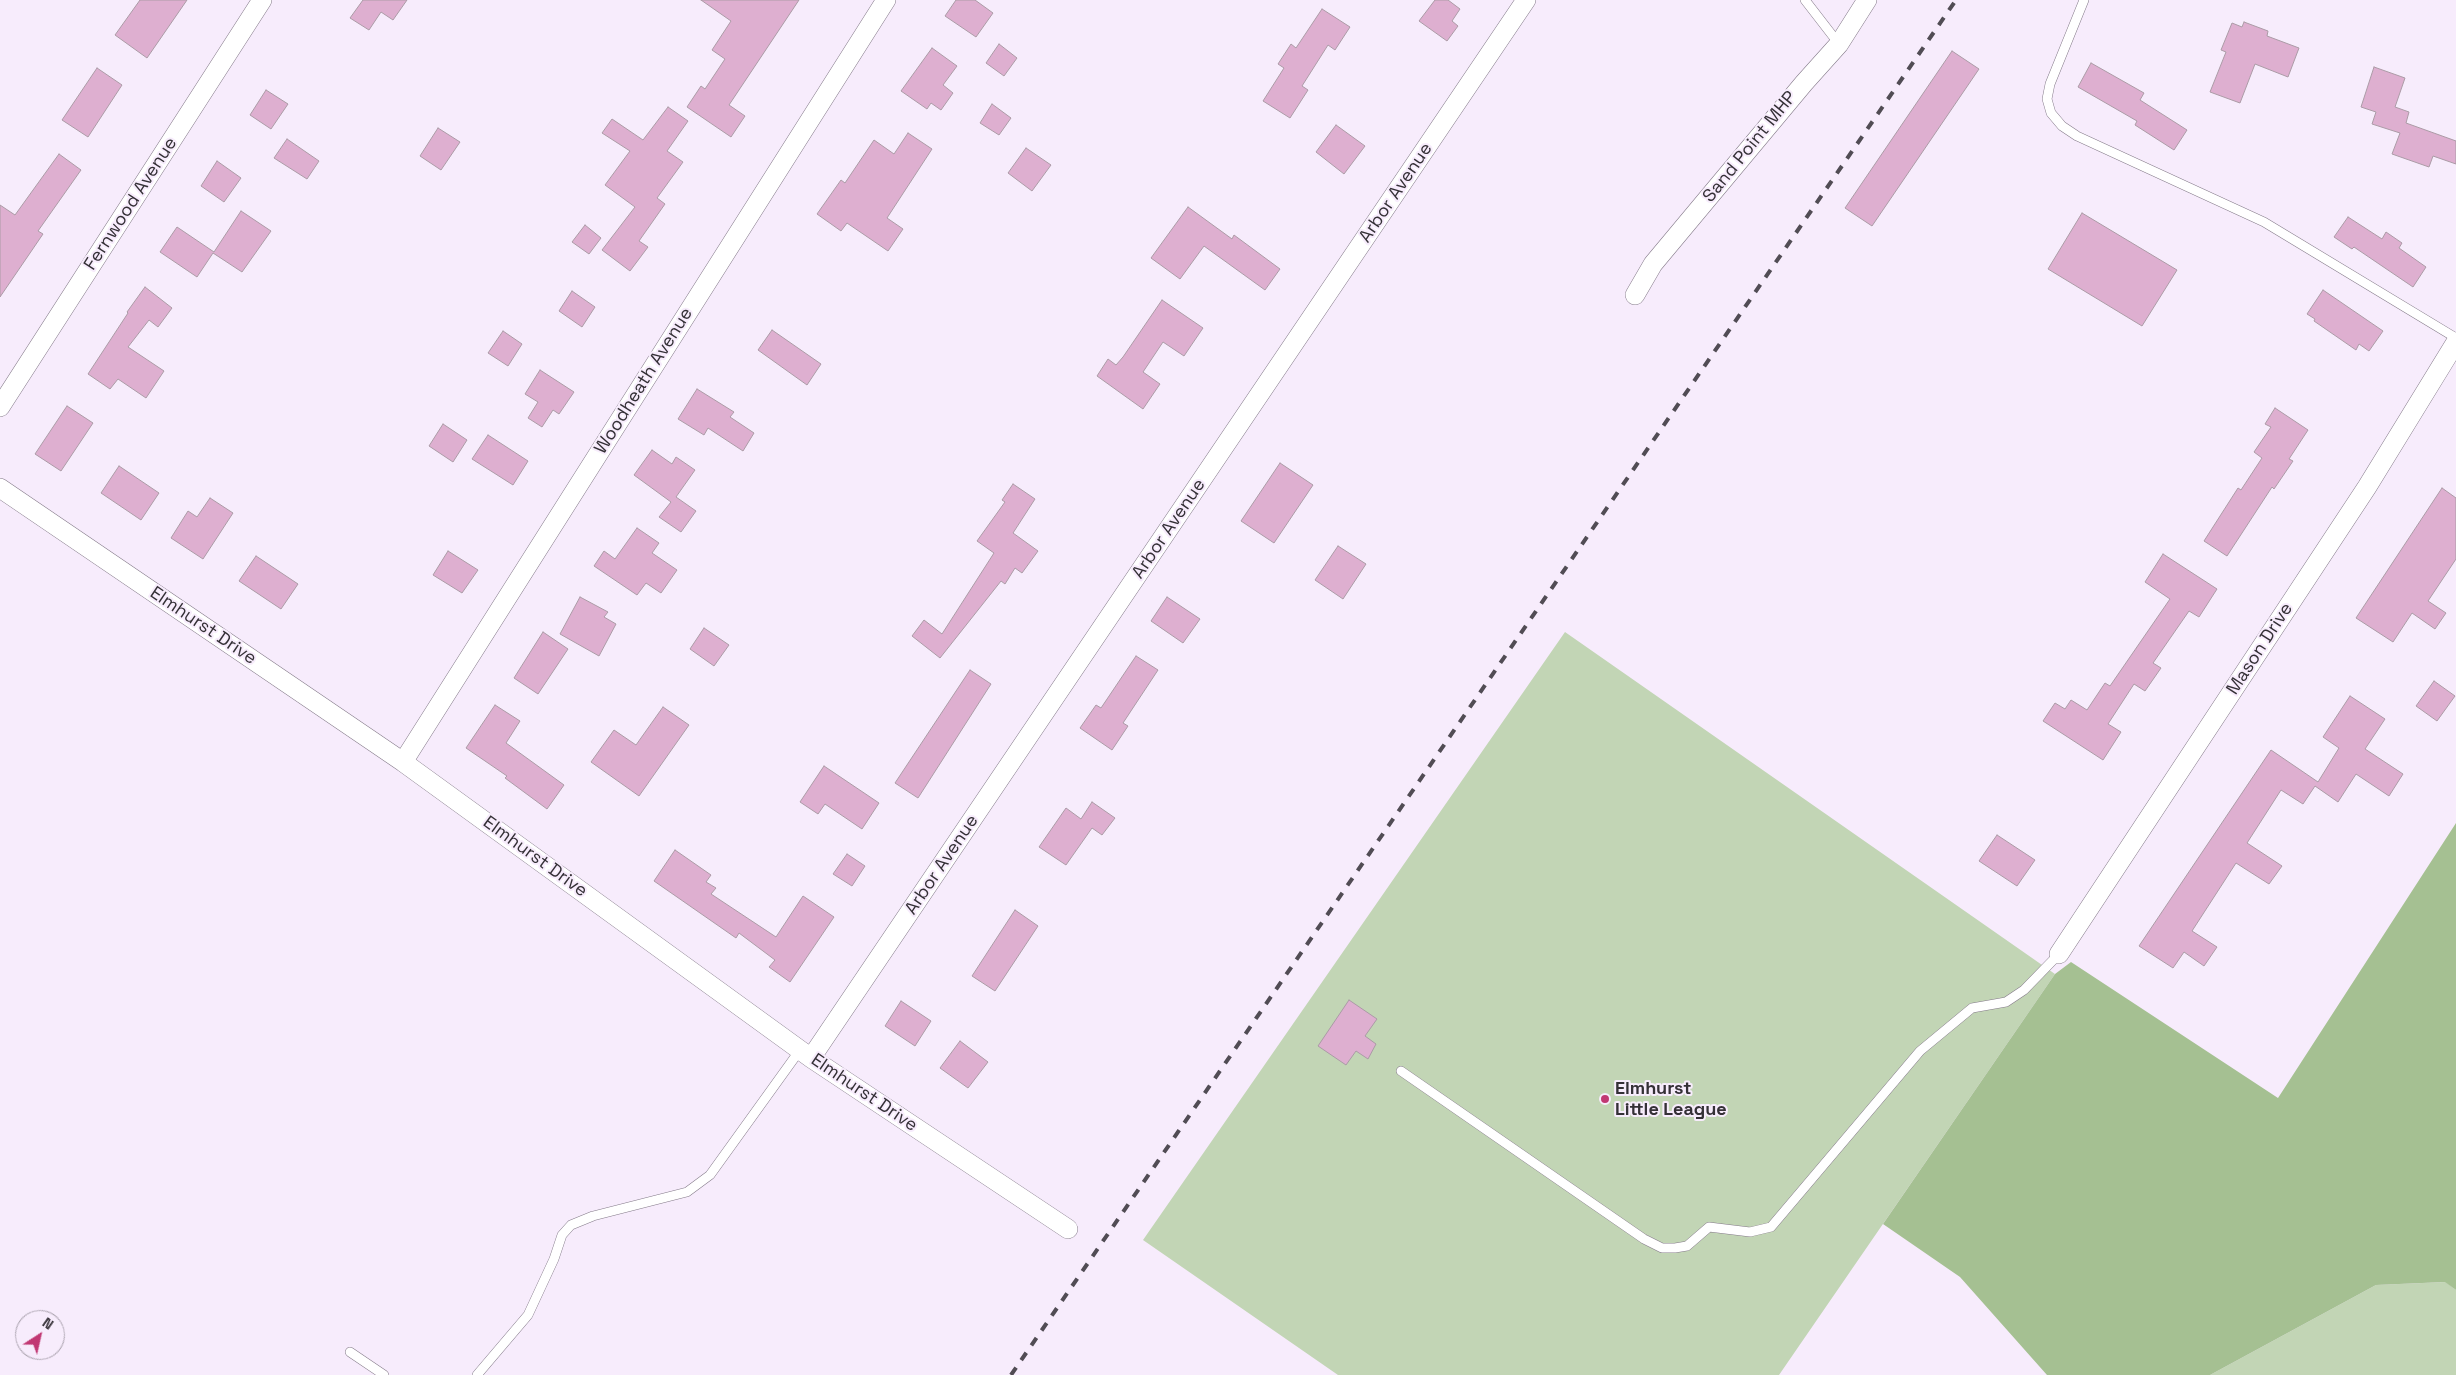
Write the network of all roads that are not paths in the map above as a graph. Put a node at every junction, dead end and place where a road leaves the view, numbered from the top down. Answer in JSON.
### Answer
{"nodes":[{"id":1,"x":262,"y":0,"type":"edge"},
{"id":2,"x":886,"y":0,"type":"edge"},
{"id":3,"x":1526,"y":0,"type":"edge"},
{"id":4,"x":1805,"y":0,"type":"edge"},
{"id":5,"x":1867,"y":0,"type":"edge"},
{"id":6,"x":2084,"y":0,"type":"edge"},
{"id":7,"x":1839,"y":44,"type":"junction"},
{"id":8,"x":1635,"y":295,"type":"dead end"},
{"id":9,"x":2456,"y":340,"type":"edge"},
{"id":10,"x":0,"y":407,"type":"edge"},
{"id":11,"x":0,"y":488,"type":"edge"},
{"id":12,"x":403,"y":762,"type":"junction"},
{"id":13,"x":2059,"y":954,"type":"joint"},
{"id":14,"x":806,"y":1054,"type":"junction"},
{"id":15,"x":1401,"y":1071,"type":"dead end"},
{"id":16,"x":1068,"y":1229,"type":"dead end"},
{"id":17,"x":350,"y":1352,"type":"dead end"},
{"id":18,"x":384,"y":1375,"type":"edge"},
{"id":19,"x":477,"y":1375,"type":"edge"}],
"edges":[{"from":1,"to":10,"type":"street","name":"Fernwood Avenue"},
{"from":2,"to":12,"type":"street","name":"Woodheath Avenue"},
{"from":3,"to":14,"type":"street","name":"Arbor Avenue"},
{"from":4,"to":7,"type":"lane"},
{"from":5,"to":7,"type":"street","name":"Sand Point MHP"},
{"from":6,"to":9,"type":"lane"},
{"from":7,"to":8,"type":"street","name":"Sand Point MHP"},
{"from":9,"to":13,"type":"street","name":"Mason Drive"},
{"from":11,"to":12,"type":"street","name":"Elmhurst Drive"},
{"from":12,"to":14,"type":"street","name":"Elmhurst Drive"},
{"from":13,"to":15,"type":"lane"},
{"from":14,"to":16,"type":"street","name":"Elmhurst Drive"},
{"from":14,"to":19,"type":"lane"},
{"from":17,"to":18,"type":"lane"}]}
